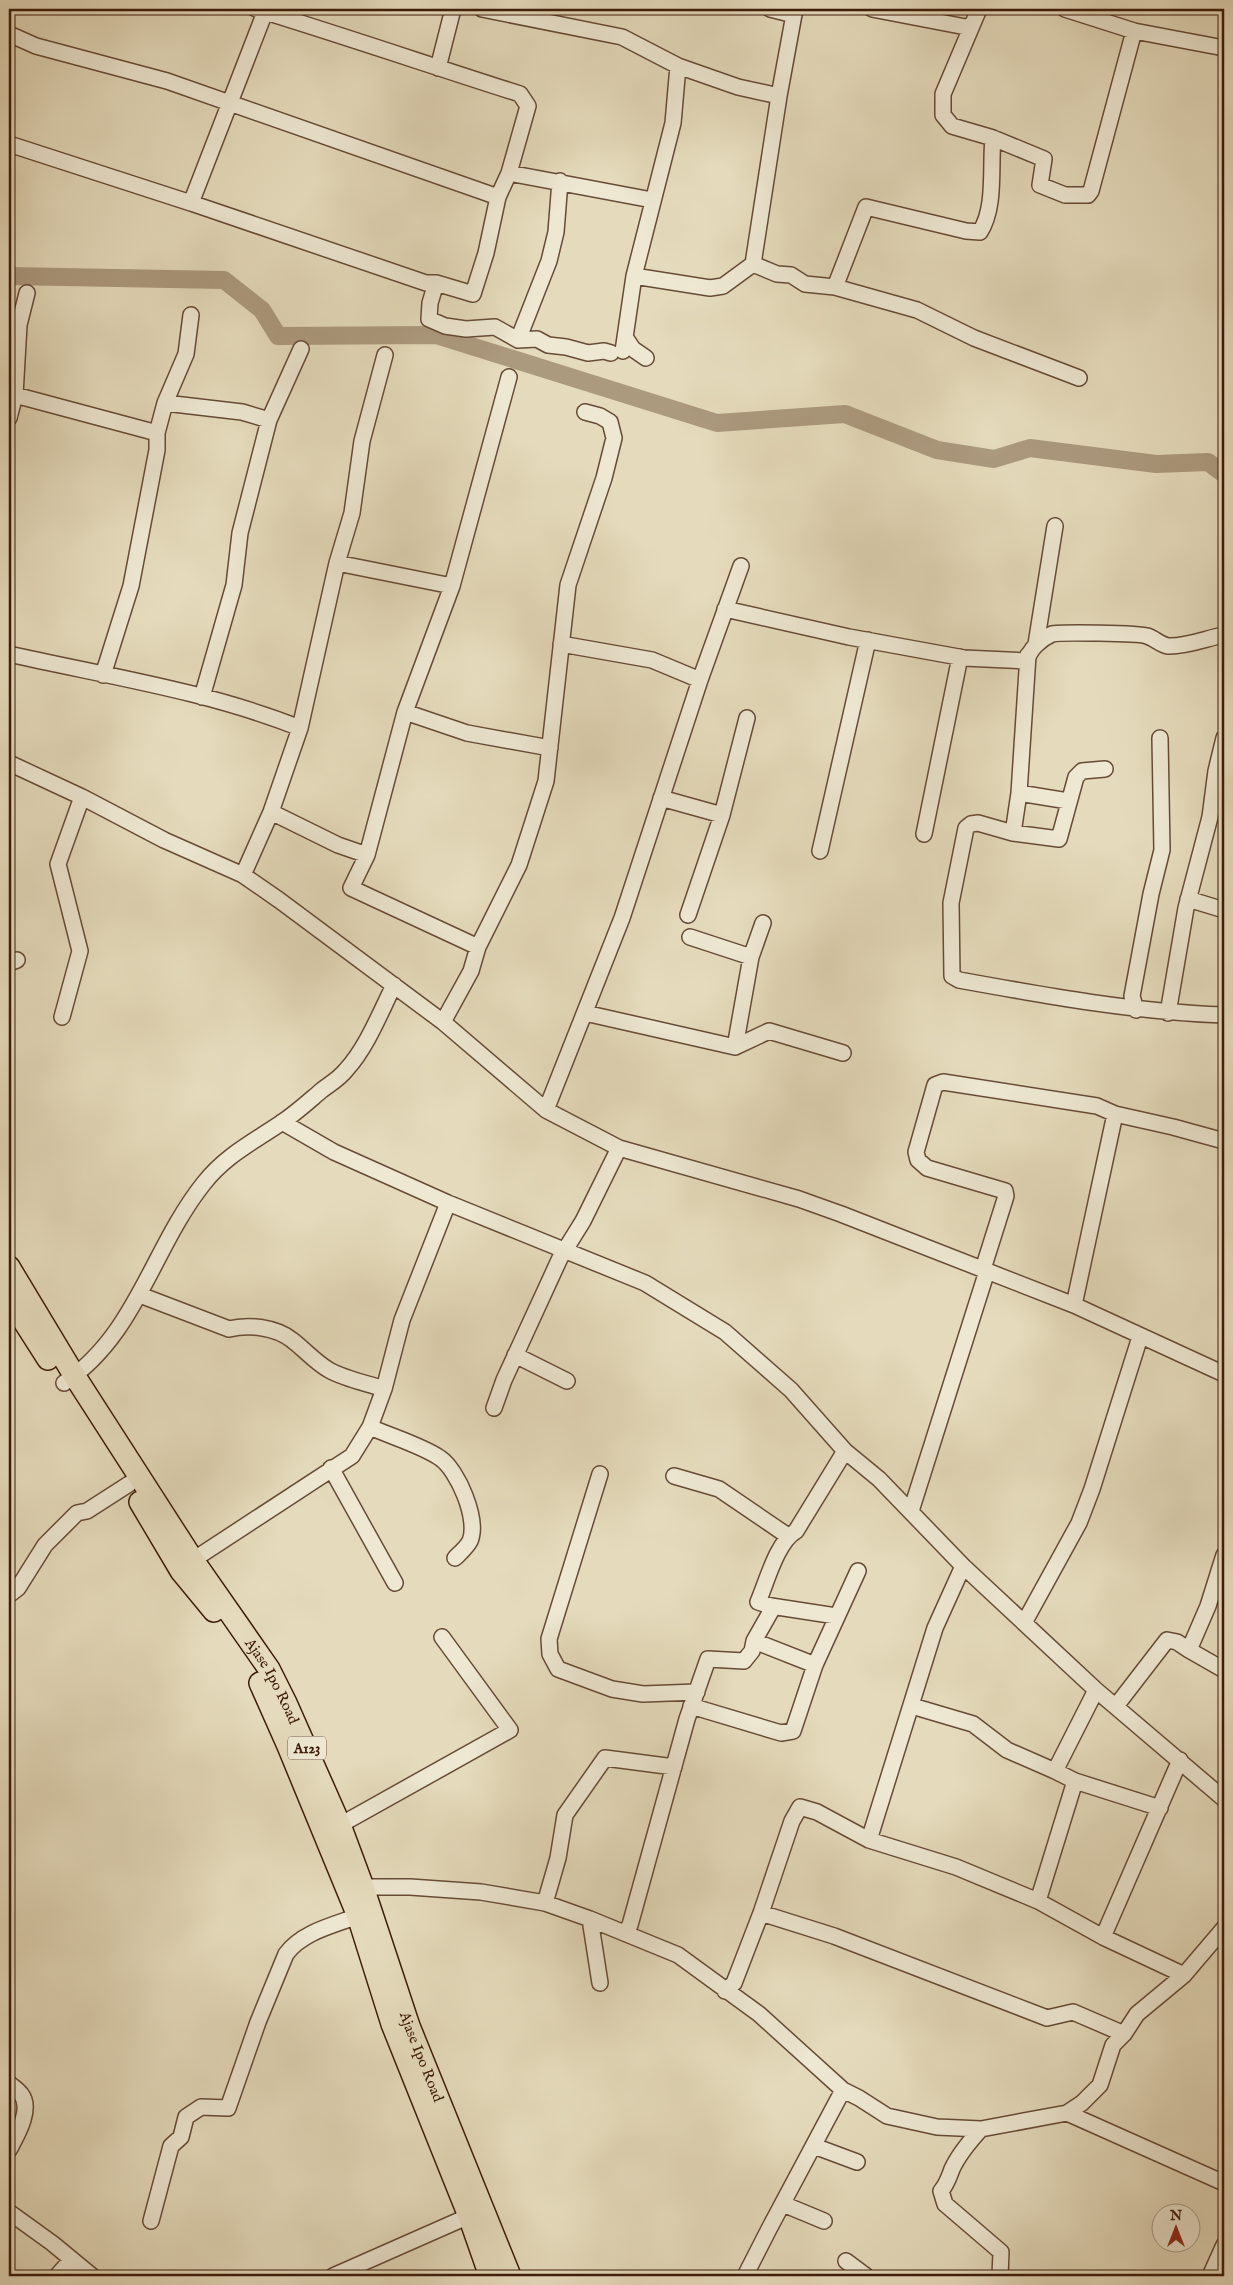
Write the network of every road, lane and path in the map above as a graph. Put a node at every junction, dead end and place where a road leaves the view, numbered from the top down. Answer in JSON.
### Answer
{"nodes":[{"id":1,"x":453,"y":9,"type":"edge"},
{"id":2,"x":482,"y":9,"type":"edge"},
{"id":3,"x":770,"y":9,"type":"edge"},
{"id":4,"x":872,"y":9,"type":"edge"},
{"id":5,"x":980,"y":9,"type":"edge"},
{"id":6,"x":1065,"y":9,"type":"edge"},
{"id":7,"x":263,"y":10,"type":"edge"},
{"id":8,"x":794,"y":12,"type":"edge"},
{"id":9,"x":971,"y":28,"type":"junction"},
{"id":10,"x":1134,"y":31,"type":"junction"},
{"id":11,"x":9,"y":34,"type":"edge"},
{"id":12,"x":1224,"y":48,"type":"edge"},
{"id":13,"x":678,"y":66,"type":"junction"},
{"id":14,"x":438,"y":68,"type":"junction"},
{"id":15,"x":779,"y":96,"type":"junction"},
{"id":16,"x":229,"y":104,"type":"junction"},
{"id":17,"x":993,"y":138,"type":"junction"},
{"id":18,"x":9,"y":144,"type":"edge"},
{"id":19,"x":509,"y":173,"type":"junction"},
{"id":20,"x":560,"y":181,"type":"junction"},
{"id":21,"x":498,"y":197,"type":"junction"},
{"id":22,"x":652,"y":200,"type":"junction"},
{"id":23,"x":190,"y":203,"type":"junction"},
{"id":24,"x":753,"y":264,"type":"junction"},
{"id":25,"x":634,"y":276,"type":"junction"},
{"id":26,"x":436,"y":283,"type":"junction"},
{"id":27,"x":835,"y":287,"type":"junction"},
{"id":28,"x":27,"y":293,"type":"dead end"},
{"id":29,"x":191,"y":315,"type":"dead end"},
{"id":30,"x":518,"y":340,"type":"junction"},
{"id":31,"x":620,"y":347,"type":"junction"},
{"id":32,"x":301,"y":349,"type":"dead end"},
{"id":33,"x":385,"y":355,"type":"dead end"},
{"id":34,"x":646,"y":358,"type":"dead end"},
{"id":35,"x":508,"y":377,"type":"dead end"},
{"id":36,"x":1079,"y":378,"type":"dead end"},
{"id":37,"x":15,"y":395,"type":"junction"},
{"id":38,"x":165,"y":404,"type":"junction"},
{"id":39,"x":586,"y":412,"type":"dead end"},
{"id":40,"x":9,"y":418,"type":"edge"},
{"id":41,"x":269,"y":420,"type":"junction"},
{"id":42,"x":157,"y":433,"type":"junction"},
{"id":43,"x":1055,"y":526,"type":"dead end"},
{"id":44,"x":337,"y":563,"type":"junction"},
{"id":45,"x":741,"y":566,"type":"dead end"},
{"id":46,"x":452,"y":586,"type":"junction"},
{"id":47,"x":725,"y":609,"type":"junction"},
{"id":48,"x":1224,"y":634,"type":"edge"},
{"id":49,"x":868,"y":640,"type":"junction"},
{"id":50,"x":561,"y":644,"type":"junction"},
{"id":51,"x":1032,"y":650,"type":"junction"},
{"id":52,"x":9,"y":654,"type":"edge"},
{"id":53,"x":960,"y":657,"type":"junction"},
{"id":54,"x":103,"y":675,"type":"junction"},
{"id":55,"x":700,"y":680,"type":"junction"},
{"id":56,"x":202,"y":697,"type":"junction"},
{"id":57,"x":405,"y":712,"type":"junction"},
{"id":58,"x":747,"y":718,"type":"dead end"},
{"id":59,"x":300,"y":728,"type":"junction"},
{"id":60,"x":1160,"y":738,"type":"dead end"},
{"id":61,"x":1224,"y":738,"type":"edge"},
{"id":62,"x":550,"y":748,"type":"junction"},
{"id":63,"x":9,"y":763,"type":"edge"},
{"id":64,"x":1105,"y":769,"type":"dead end"},
{"id":65,"x":1020,"y":793,"type":"junction"},
{"id":66,"x":82,"y":797,"type":"junction"},
{"id":67,"x":661,"y":798,"type":"junction"},
{"id":68,"x":1068,"y":801,"type":"junction"},
{"id":69,"x":271,"y":812,"type":"junction"},
{"id":70,"x":722,"y":815,"type":"junction"},
{"id":71,"x":1013,"y":833,"type":"junction"},
{"id":72,"x":924,"y":834,"type":"dead end"},
{"id":73,"x":820,"y":851,"type":"dead end"},
{"id":74,"x":367,"y":855,"type":"junction"},
{"id":75,"x":243,"y":876,"type":"junction"},
{"id":76,"x":1188,"y":899,"type":"junction"},
{"id":77,"x":1224,"y":910,"type":"edge"},
{"id":78,"x":688,"y":916,"type":"dead end"},
{"id":79,"x":763,"y":923,"type":"dead end"},
{"id":80,"x":690,"y":937,"type":"dead end"},
{"id":81,"x":478,"y":947,"type":"junction"},
{"id":82,"x":751,"y":957,"type":"junction"},
{"id":83,"x":394,"y":985,"type":"junction"},
{"id":84,"x":1136,"y":1010,"type":"junction"},
{"id":85,"x":586,"y":1013,"type":"junction"},
{"id":86,"x":1168,"y":1013,"type":"junction"},
{"id":87,"x":1224,"y":1015,"type":"edge"},
{"id":88,"x":62,"y":1017,"type":"dead end"},
{"id":89,"x":443,"y":1022,"type":"junction"},
{"id":90,"x":735,"y":1047,"type":"junction"},
{"id":91,"x":843,"y":1053,"type":"dead end"},
{"id":92,"x":546,"y":1110,"type":"junction"},
{"id":93,"x":1115,"y":1114,"type":"junction"},
{"id":94,"x":282,"y":1122,"type":"junction"},
{"id":95,"x":1224,"y":1141,"type":"edge"},
{"id":96,"x":619,"y":1148,"type":"junction"},
{"id":97,"x":448,"y":1202,"type":"junction"},
{"id":98,"x":566,"y":1249,"type":"junction"},
{"id":99,"x":9,"y":1267,"type":"edge"},
{"id":100,"x":985,"y":1270,"type":"junction"},
{"id":101,"x":140,"y":1296,"type":"junction"},
{"id":102,"x":9,"y":1298,"type":"edge"},
{"id":103,"x":1074,"y":1305,"type":"junction"},
{"id":104,"x":1140,"y":1337,"type":"junction"},
{"id":105,"x":515,"y":1355,"type":"junction"},
{"id":106,"x":1224,"y":1374,"type":"edge"},
{"id":107,"x":69,"y":1379,"type":"junction"},
{"id":108,"x":567,"y":1380,"type":"dead end"},
{"id":109,"x":384,"y":1389,"type":"junction"},
{"id":110,"x":494,"y":1408,"type":"dead end"},
{"id":111,"x":370,"y":1428,"type":"junction"},
{"id":112,"x":845,"y":1451,"type":"junction"},
{"id":113,"x":332,"y":1468,"type":"junction"},
{"id":114,"x":600,"y":1474,"type":"dead end"},
{"id":115,"x":674,"y":1476,"type":"dead end"},
{"id":116,"x":129,"y":1484,"type":"junction"},
{"id":117,"x":911,"y":1511,"type":"junction"},
{"id":118,"x":788,"y":1536,"type":"junction"},
{"id":119,"x":1224,"y":1555,"type":"edge"},
{"id":120,"x":455,"y":1558,"type":"dead end"},
{"id":121,"x":193,"y":1560,"type":"junction"},
{"id":122,"x":963,"y":1566,"type":"junction"},
{"id":123,"x":858,"y":1571,"type":"dead end"},
{"id":124,"x":395,"y":1583,"type":"dead end"},
{"id":125,"x":9,"y":1594,"type":"edge"},
{"id":126,"x":771,"y":1606,"type":"junction"},
{"id":127,"x":836,"y":1616,"type":"junction"},
{"id":128,"x":1024,"y":1622,"type":"junction"},
{"id":129,"x":442,"y":1637,"type":"dead end"},
{"id":130,"x":754,"y":1642,"type":"junction"},
{"id":131,"x":1189,"y":1650,"type":"junction"},
{"id":132,"x":815,"y":1665,"type":"junction"},
{"id":133,"x":1224,"y":1670,"type":"edge"},
{"id":134,"x":1096,"y":1690,"type":"junction"},
{"id":135,"x":697,"y":1692,"type":"junction"},
{"id":136,"x":691,"y":1706,"type":"junction"},
{"id":137,"x":912,"y":1706,"type":"junction"},
{"id":138,"x":1116,"y":1706,"type":"junction"},
{"id":139,"x":1180,"y":1760,"type":"junction"},
{"id":140,"x":674,"y":1767,"type":"junction"},
{"id":141,"x":1055,"y":1771,"type":"junction"},
{"id":142,"x":1075,"y":1781,"type":"junction"},
{"id":143,"x":1224,"y":1799,"type":"edge"},
{"id":144,"x":1160,"y":1808,"type":"junction"},
{"id":145,"x":340,"y":1825,"type":"junction"},
{"id":146,"x":869,"y":1840,"type":"junction"},
{"id":147,"x":356,"y":1890,"type":"junction"},
{"id":148,"x":1038,"y":1901,"type":"junction"},
{"id":149,"x":545,"y":1903,"type":"junction"},
{"id":150,"x":761,"y":1913,"type":"junction"},
{"id":151,"x":358,"y":1916,"type":"junction"},
{"id":152,"x":590,"y":1919,"type":"junction"},
{"id":153,"x":1224,"y":1928,"type":"edge"},
{"id":154,"x":625,"y":1933,"type":"junction"},
{"id":155,"x":1103,"y":1937,"type":"junction"},
{"id":156,"x":1184,"y":1975,"type":"junction"},
{"id":157,"x":600,"y":1983,"type":"dead end"},
{"id":158,"x":725,"y":1991,"type":"junction"},
{"id":159,"x":1124,"y":2034,"type":"junction"},
{"id":160,"x":9,"y":2083,"type":"edge"},
{"id":161,"x":843,"y":2090,"type":"junction"},
{"id":162,"x":1067,"y":2113,"type":"junction"},
{"id":163,"x":981,"y":2130,"type":"junction"},
{"id":164,"x":814,"y":2146,"type":"junction"},
{"id":165,"x":9,"y":2150,"type":"edge"},
{"id":166,"x":857,"y":2162,"type":"dead end"},
{"id":167,"x":1224,"y":2183,"type":"edge"},
{"id":168,"x":783,"y":2204,"type":"junction"},
{"id":169,"x":9,"y":2212,"type":"edge"},
{"id":170,"x":468,"y":2216,"type":"junction"},
{"id":171,"x":151,"y":2220,"type":"dead end"},
{"id":172,"x":824,"y":2221,"type":"dead end"},
{"id":173,"x":1224,"y":2245,"type":"edge"},
{"id":174,"x":72,"y":2260,"type":"junction"},
{"id":175,"x":846,"y":2261,"type":"dead end"},
{"id":176,"x":57,"y":2276,"type":"edge"},
{"id":177,"x":92,"y":2276,"type":"edge"},
{"id":178,"x":333,"y":2276,"type":"edge"},
{"id":179,"x":490,"y":2276,"type":"edge"},
{"id":180,"x":510,"y":2276,"type":"edge"},
{"id":181,"x":746,"y":2276,"type":"edge"},
{"id":182,"x":866,"y":2276,"type":"edge"},
{"id":183,"x":1000,"y":2276,"type":"edge"},
{"id":184,"x":1210,"y":2276,"type":"edge"}],
"edges":[{"from":1,"to":14,"type":"street"},
{"from":2,"to":13,"type":"street"},
{"from":3,"to":8,"type":"street"},
{"from":4,"to":9,"type":"street"},
{"from":5,"to":9,"type":"street"},
{"from":6,"to":10,"type":"street"},
{"from":7,"to":14,"type":"street"},
{"from":7,"to":16,"type":"street"},
{"from":8,"to":15,"type":"street"},
{"from":9,"to":17,"type":"street"},
{"from":10,"to":12,"type":"street"},
{"from":10,"to":17,"type":"street"},
{"from":11,"to":16,"type":"street"},
{"from":13,"to":15,"type":"street"},
{"from":13,"to":22,"type":"street"},
{"from":14,"to":19,"type":"street"},
{"from":15,"to":24,"type":"street"},
{"from":16,"to":21,"type":"street"},
{"from":16,"to":23,"type":"street"},
{"from":17,"to":27,"type":"street"},
{"from":18,"to":23,"type":"street"},
{"from":19,"to":20,"type":"street"},
{"from":19,"to":21,"type":"street"},
{"from":20,"to":22,"type":"street"},
{"from":20,"to":30,"type":"street"},
{"from":21,"to":26,"type":"street"},
{"from":22,"to":25,"type":"street"},
{"from":23,"to":26,"type":"street"},
{"from":24,"to":25,"type":"street"},
{"from":24,"to":27,"type":"street"},
{"from":25,"to":31,"type":"street"},
{"from":26,"to":30,"type":"street"},
{"from":27,"to":36,"type":"street"},
{"from":28,"to":37,"type":"street"},
{"from":29,"to":38,"type":"street"},
{"from":30,"to":31,"type":"street"},
{"from":31,"to":34,"type":"street"},
{"from":32,"to":41,"type":"street"},
{"from":33,"to":44,"type":"street"},
{"from":35,"to":46,"type":"street"},
{"from":37,"to":40,"type":"street"},
{"from":37,"to":42,"type":"street"},
{"from":38,"to":41,"type":"street"},
{"from":38,"to":42,"type":"street"},
{"from":39,"to":50,"type":"street"},
{"from":41,"to":56,"type":"street"},
{"from":42,"to":54,"type":"street"},
{"from":43,"to":51,"type":"street"},
{"from":44,"to":46,"type":"street"},
{"from":44,"to":59,"type":"street"},
{"from":45,"to":47,"type":"street"},
{"from":46,"to":57,"type":"street"},
{"from":47,"to":49,"type":"street"},
{"from":47,"to":55,"type":"street"},
{"from":48,"to":51,"type":"street"},
{"from":49,"to":53,"type":"street"},
{"from":49,"to":73,"type":"street"},
{"from":50,"to":55,"type":"street"},
{"from":50,"to":62,"type":"street"},
{"from":51,"to":53,"type":"street"},
{"from":51,"to":65,"type":"street"},
{"from":52,"to":54,"type":"street"},
{"from":53,"to":72,"type":"street"},
{"from":54,"to":56,"type":"street"},
{"from":55,"to":67,"type":"street"},
{"from":56,"to":59,"type":"street"},
{"from":57,"to":62,"type":"street"},
{"from":57,"to":74,"type":"street"},
{"from":58,"to":70,"type":"street"},
{"from":59,"to":69,"type":"street"},
{"from":60,"to":84,"type":"street"},
{"from":61,"to":76,"type":"street"},
{"from":62,"to":81,"type":"street"},
{"from":63,"to":66,"type":"street"},
{"from":64,"to":68,"type":"street"},
{"from":65,"to":68,"type":"street"},
{"from":65,"to":71,"type":"street"},
{"from":66,"to":75,"type":"street"},
{"from":66,"to":88,"type":"street"},
{"from":67,"to":70,"type":"street"},
{"from":67,"to":85,"type":"street"},
{"from":68,"to":71,"type":"street"},
{"from":69,"to":74,"type":"street"},
{"from":69,"to":75,"type":"street"},
{"from":70,"to":78,"type":"street"},
{"from":71,"to":84,"type":"street"},
{"from":74,"to":81,"type":"street"},
{"from":75,"to":83,"type":"street"},
{"from":76,"to":77,"type":"street"},
{"from":76,"to":86,"type":"street"},
{"from":79,"to":82,"type":"street"},
{"from":80,"to":82,"type":"street"},
{"from":81,"to":89,"type":"street"},
{"from":82,"to":90,"type":"street"},
{"from":83,"to":89,"type":"street"},
{"from":83,"to":94,"type":"street"},
{"from":84,"to":86,"type":"street"},
{"from":85,"to":90,"type":"street"},
{"from":85,"to":92,"type":"street"},
{"from":86,"to":87,"type":"street"},
{"from":89,"to":92,"type":"street"},
{"from":90,"to":91,"type":"street"},
{"from":92,"to":96,"type":"street"},
{"from":93,"to":95,"type":"street"},
{"from":93,"to":100,"type":"street"},
{"from":93,"to":103,"type":"street"},
{"from":94,"to":97,"type":"street"},
{"from":94,"to":101,"type":"street"},
{"from":96,"to":98,"type":"street"},
{"from":96,"to":100,"type":"street"},
{"from":97,"to":98,"type":"street"},
{"from":97,"to":109,"type":"street"},
{"from":98,"to":105,"type":"street"},
{"from":98,"to":112,"type":"street"},
{"from":99,"to":107,"type":"highway","name":"Ajase Ipo Road","number":"A123"},
{"from":100,"to":103,"type":"street"},
{"from":100,"to":117,"type":"street"},
{"from":101,"to":107,"type":"street"},
{"from":101,"to":109,"type":"street"},
{"from":102,"to":107,"type":"highway","name":"Ajase Ipo Road","number":"A123"},
{"from":103,"to":104,"type":"street"},
{"from":104,"to":106,"type":"street"},
{"from":104,"to":128,"type":"street"},
{"from":105,"to":108,"type":"street"},
{"from":105,"to":110,"type":"street"},
{"from":107,"to":116,"type":"highway","name":"Ajase Ipo Road","number":"A123"},
{"from":107,"to":121,"type":"highway","name":"Ajase Ipo Road","number":"A123"},
{"from":109,"to":111,"type":"street"},
{"from":111,"to":113,"type":"street"},
{"from":111,"to":120,"type":"street"},
{"from":112,"to":117,"type":"street"},
{"from":112,"to":118,"type":"street"},
{"from":113,"to":121,"type":"street"},
{"from":113,"to":124,"type":"street"},
{"from":114,"to":135,"type":"street"},
{"from":115,"to":118,"type":"street"},
{"from":116,"to":125,"type":"street"},
{"from":116,"to":147,"type":"highway","name":"Ajase Ipo Road","number":"A123"},
{"from":117,"to":122,"type":"street"},
{"from":118,"to":126,"type":"street"},
{"from":119,"to":131,"type":"street"},
{"from":121,"to":145,"type":"highway","name":"Ajase Ipo Road","number":"A123"},
{"from":122,"to":128,"type":"street"},
{"from":122,"to":137,"type":"street"},
{"from":123,"to":127,"type":"street"},
{"from":126,"to":127,"type":"street"},
{"from":126,"to":130,"type":"street"},
{"from":127,"to":132,"type":"street"},
{"from":128,"to":134,"type":"street"},
{"from":129,"to":145,"type":"street"},
{"from":130,"to":132,"type":"street"},
{"from":130,"to":135,"type":"street"},
{"from":131,"to":133,"type":"street"},
{"from":131,"to":138,"type":"street"},
{"from":132,"to":136,"type":"street"},
{"from":134,"to":138,"type":"street"},
{"from":134,"to":141,"type":"street"},
{"from":135,"to":136,"type":"street"},
{"from":136,"to":140,"type":"street"},
{"from":137,"to":141,"type":"street"},
{"from":137,"to":146,"type":"street"},
{"from":138,"to":139,"type":"street"},
{"from":139,"to":143,"type":"street"},
{"from":139,"to":144,"type":"street"},
{"from":140,"to":149,"type":"street"},
{"from":140,"to":154,"type":"street"},
{"from":141,"to":142,"type":"street"},
{"from":142,"to":144,"type":"street"},
{"from":142,"to":148,"type":"street"},
{"from":144,"to":155,"type":"street"},
{"from":145,"to":147,"type":"highway","name":"Ajase Ipo Road","number":"A123"},
{"from":146,"to":148,"type":"street"},
{"from":146,"to":150,"type":"street"},
{"from":147,"to":149,"type":"street"},
{"from":147,"to":151,"type":"highway","name":"Ajase Ipo Road","number":"A123"},
{"from":147,"to":180,"type":"highway","name":"Ajase Ipo Road","number":"A123"},
{"from":148,"to":155,"type":"street"},
{"from":149,"to":152,"type":"street"},
{"from":150,"to":158,"type":"street"},
{"from":150,"to":159,"type":"street"},
{"from":151,"to":170,"type":"highway","name":"Ajase Ipo Road","number":"A123"},
{"from":151,"to":171,"type":"street"},
{"from":152,"to":154,"type":"street"},
{"from":152,"to":157,"type":"street"},
{"from":153,"to":156,"type":"street"},
{"from":154,"to":158,"type":"street"},
{"from":155,"to":156,"type":"street"},
{"from":156,"to":159,"type":"street"},
{"from":158,"to":161,"type":"street"},
{"from":159,"to":162,"type":"street"},
{"from":160,"to":165,"type":"street"},
{"from":161,"to":163,"type":"street"},
{"from":161,"to":164,"type":"street"},
{"from":162,"to":163,"type":"street"},
{"from":162,"to":167,"type":"street"},
{"from":163,"to":183,"type":"street"},
{"from":164,"to":166,"type":"street"},
{"from":164,"to":168,"type":"street"},
{"from":168,"to":172,"type":"street"},
{"from":168,"to":181,"type":"street"},
{"from":169,"to":174,"type":"street"},
{"from":170,"to":178,"type":"street"},
{"from":170,"to":179,"type":"highway","name":"Ajase Ipo Road","number":"A123"},
{"from":173,"to":184,"type":"street"},
{"from":174,"to":176,"type":"street"},
{"from":174,"to":177,"type":"street"},
{"from":175,"to":182,"type":"street"}]}
